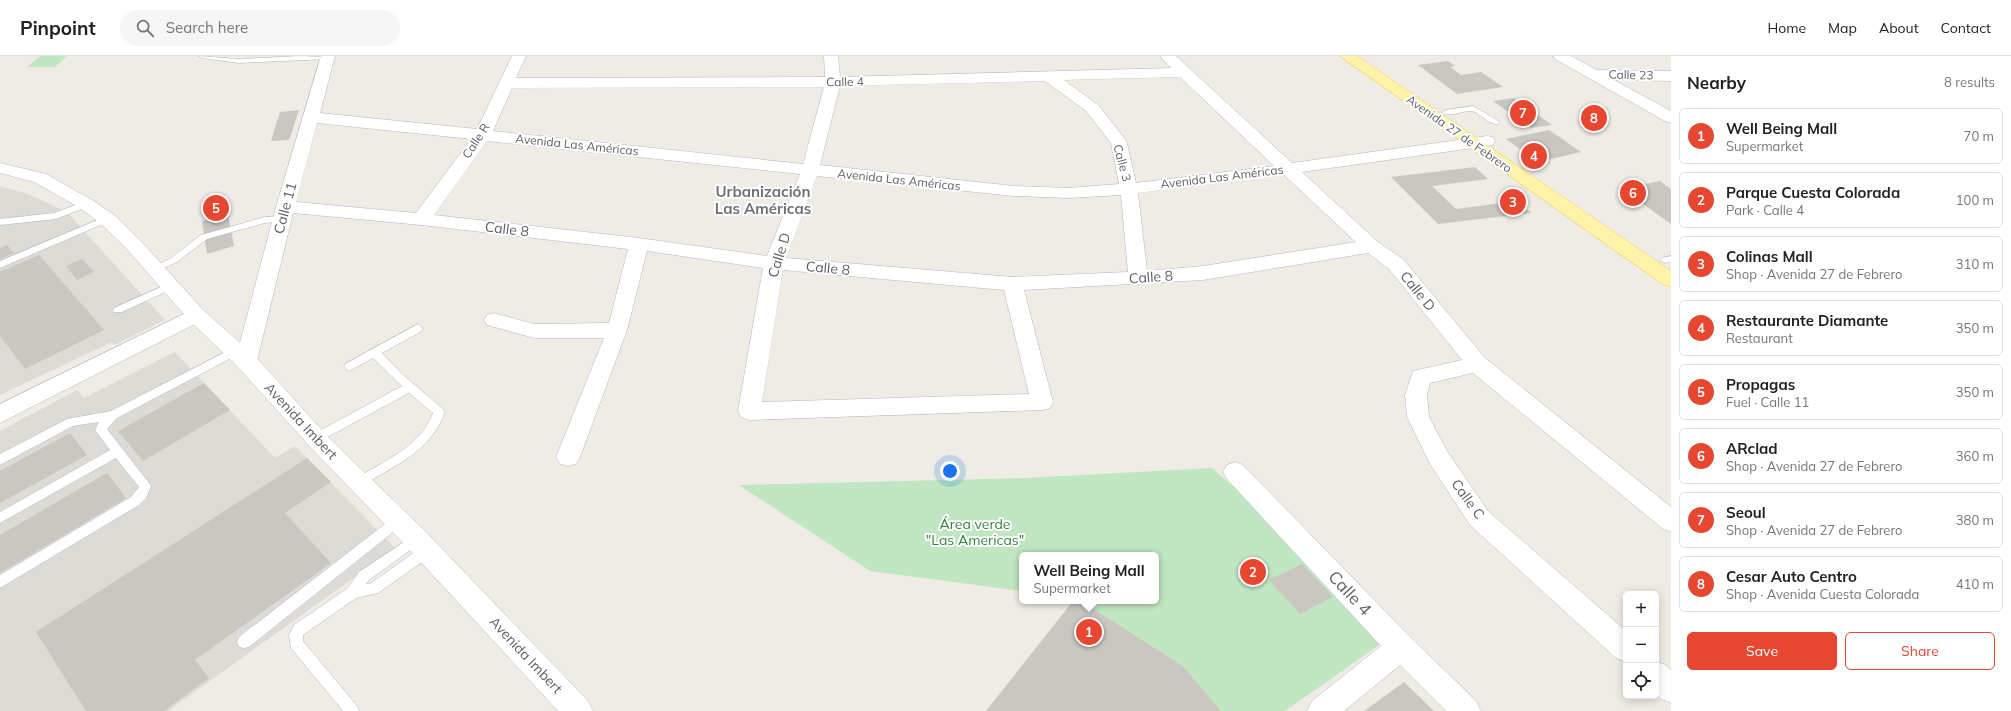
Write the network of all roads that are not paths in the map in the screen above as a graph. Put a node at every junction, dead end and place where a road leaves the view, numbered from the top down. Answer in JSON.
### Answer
{"nodes":[{"id":1,"x":202,"y":56,"type":"edge"},
{"id":2,"x":328,"y":56,"type":"edge"},
{"id":3,"x":519,"y":56,"type":"edge"},
{"id":4,"x":831,"y":56,"type":"edge"},
{"id":5,"x":1167,"y":56,"type":"edge"},
{"id":6,"x":1347,"y":56,"type":"edge"},
{"id":7,"x":1366,"y":56,"type":"edge"},
{"id":8,"x":1560,"y":56,"type":"edge"},
{"id":9,"x":1184,"y":72,"type":"junction"},
{"id":10,"x":1592,"y":75,"type":"junction"},
{"id":11,"x":1671,"y":76,"type":"edge"},
{"id":12,"x":1050,"y":77,"type":"junction"},
{"id":13,"x":833,"y":82,"type":"junction"},
{"id":14,"x":506,"y":83,"type":"junction"},
{"id":15,"x":1446,"y":112,"type":"junction"},
{"id":16,"x":310,"y":117,"type":"junction"},
{"id":17,"x":1671,"y":118,"type":"edge"},
{"id":18,"x":1496,"y":122,"type":"dead end"},
{"id":19,"x":484,"y":134,"type":"junction"},
{"id":20,"x":1479,"y":142,"type":"junction"},
{"id":21,"x":0,"y":168,"type":"edge"},
{"id":22,"x":1289,"y":169,"type":"junction"},
{"id":23,"x":810,"y":171,"type":"junction"},
{"id":24,"x":1129,"y":189,"type":"junction"},
{"id":25,"x":86,"y":204,"type":"junction"},
{"id":26,"x":284,"y":213,"type":"junction"},
{"id":27,"x":107,"y":219,"type":"junction"},
{"id":28,"x":421,"y":219,"type":"junction"},
{"id":29,"x":0,"y":222,"type":"edge"},
{"id":30,"x":639,"y":244,"type":"junction"},
{"id":31,"x":1371,"y":246,"type":"junction"},
{"id":32,"x":1669,"y":261,"type":"edge"},
{"id":33,"x":774,"y":263,"type":"junction"},
{"id":34,"x":0,"y":265,"type":"edge"},
{"id":35,"x":155,"y":269,"type":"junction"},
{"id":36,"x":1138,"y":278,"type":"junction"},
{"id":37,"x":1671,"y":280,"type":"edge"},
{"id":38,"x":1013,"y":284,"type":"junction"},
{"id":39,"x":170,"y":286,"type":"junction"},
{"id":40,"x":118,"y":310,"type":"dead end"},
{"id":41,"x":196,"y":315,"type":"junction"},
{"id":42,"x":494,"y":320,"type":"dead end"},
{"id":43,"x":418,"y":328,"type":"dead end"},
{"id":44,"x":617,"y":330,"type":"junction"},
{"id":45,"x":374,"y":352,"type":"junction"},
{"id":46,"x":240,"y":356,"type":"junction"},
{"id":47,"x":1477,"y":364,"type":"junction"},
{"id":48,"x":349,"y":367,"type":"dead end"},
{"id":49,"x":410,"y":387,"type":"junction"},
{"id":50,"x":0,"y":414,"type":"edge"},
{"id":51,"x":113,"y":415,"type":"junction"},
{"id":52,"x":316,"y":438,"type":"junction"},
{"id":53,"x":117,"y":452,"type":"junction"},
{"id":54,"x":568,"y":457,"type":"dead end"},
{"id":55,"x":0,"y":460,"type":"edge"},
{"id":56,"x":1235,"y":472,"type":"dead end"},
{"id":57,"x":359,"y":482,"type":"junction"},
{"id":58,"x":0,"y":518,"type":"edge"},
{"id":59,"x":398,"y":521,"type":"junction"},
{"id":60,"x":1671,"y":521,"type":"edge"},
{"id":61,"x":422,"y":545,"type":"junction"},
{"id":62,"x":0,"y":582,"type":"edge"},
{"id":63,"x":244,"y":642,"type":"dead end"},
{"id":64,"x":1623,"y":645,"type":"edge"},
{"id":65,"x":1401,"y":647,"type":"junction"},
{"id":66,"x":1659,"y":678,"type":"edge"},
{"id":67,"x":1671,"y":688,"type":"edge"},
{"id":68,"x":352,"y":711,"type":"edge"},
{"id":69,"x":578,"y":711,"type":"edge"},
{"id":70,"x":1322,"y":711,"type":"edge"},
{"id":71,"x":1466,"y":711,"type":"edge"}],
"edges":[{"from":1,"to":2,"type":"lane"},
{"from":2,"to":16,"type":"street","name":"Calle 11"},
{"from":3,"to":14,"type":"street","name":"Calle R"},
{"from":4,"to":13,"type":"street","name":"Calle D"},
{"from":5,"to":9,"type":"street","name":"Calle D"},
{"from":6,"to":20,"type":"main road","name":"Avenida 27 de Febrero"},
{"from":7,"to":15,"type":"main road","name":"Avenida 27 de Febrero"},
{"from":8,"to":10,"type":"street"},
{"from":9,"to":12,"type":"street","name":"Calle 4"},
{"from":9,"to":22,"type":"street","name":"Calle D"},
{"from":10,"to":11,"type":"street","name":"Calle 23"},
{"from":10,"to":17,"type":"street"},
{"from":12,"to":13,"type":"street","name":"Calle 4"},
{"from":12,"to":24,"type":"street","name":"Calle 3"},
{"from":13,"to":14,"type":"street","name":"Calle 4"},
{"from":13,"to":23,"type":"street","name":"Calle D"},
{"from":14,"to":19,"type":"street","name":"Calle R"},
{"from":15,"to":18,"type":"lane"},
{"from":15,"to":20,"type":"main road","name":"Avenida 27 de Febrero"},
{"from":16,"to":19,"type":"street","name":"Avenida Las Américas"},
{"from":16,"to":26,"type":"street","name":"Calle 11"},
{"from":19,"to":23,"type":"street","name":"Avenida Las Américas"},
{"from":19,"to":28,"type":"street","name":"Calle R"},
{"from":20,"to":22,"type":"street","name":"Avenida Las Américas"},
{"from":20,"to":32,"type":"main road","name":"Avenida 27 de Febrero"},
{"from":20,"to":37,"type":"main road","name":"Avenida 27 de Febrero"},
{"from":21,"to":25,"type":"street","name":"Avenida Imbert"},
{"from":22,"to":24,"type":"street","name":"Avenida Las Américas"},
{"from":22,"to":31,"type":"street","name":"Calle D"},
{"from":23,"to":24,"type":"street","name":"Avenida Las Américas"},
{"from":23,"to":33,"type":"street","name":"Calle D"},
{"from":24,"to":36,"type":"street","name":"Calle 3"},
{"from":25,"to":27,"type":"street","name":"Avenida Imbert"},
{"from":25,"to":29,"type":"lane"},
{"from":26,"to":28,"type":"street","name":"Calle 8"},
{"from":26,"to":35,"type":"lane"},
{"from":26,"to":46,"type":"street","name":"Calle 11"},
{"from":27,"to":34,"type":"lane"},
{"from":27,"to":35,"type":"street","name":"Avenida Imbert"},
{"from":28,"to":30,"type":"street","name":"Calle 8"},
{"from":30,"to":33,"type":"street","name":"Calle 8"},
{"from":30,"to":44,"type":"street"},
{"from":31,"to":36,"type":"street","name":"Calle 8"},
{"from":31,"to":47,"type":"street","name":"Calle D"},
{"from":33,"to":38,"type":"street","name":"Calle 8"},
{"from":33,"to":38,"type":"street","name":"Calle D"},
{"from":35,"to":39,"type":"street","name":"Avenida Imbert"},
{"from":36,"to":38,"type":"street","name":"Calle 8"},
{"from":39,"to":40,"type":"lane"},
{"from":39,"to":41,"type":"street","name":"Avenida Imbert"},
{"from":41,"to":46,"type":"street","name":"Avenida Imbert"},
{"from":41,"to":50,"type":"street"},
{"from":42,"to":44,"type":"street"},
{"from":43,"to":45,"type":"lane"},
{"from":44,"to":54,"type":"street"},
{"from":45,"to":48,"type":"lane"},
{"from":45,"to":49,"type":"lane"},
{"from":46,"to":51,"type":"lane"},
{"from":46,"to":52,"type":"street","name":"Avenida Imbert"},
{"from":47,"to":60,"type":"street","name":"Calle D"},
{"from":47,"to":64,"type":"street","name":"Calle C"},
{"from":49,"to":52,"type":"lane"},
{"from":49,"to":57,"type":"lane"},
{"from":51,"to":53,"type":"lane"},
{"from":51,"to":55,"type":"lane"},
{"from":52,"to":57,"type":"street","name":"Avenida Imbert"},
{"from":53,"to":58,"type":"lane"},
{"from":53,"to":62,"type":"lane"},
{"from":56,"to":65,"type":"street","name":"Calle 4"},
{"from":57,"to":59,"type":"street","name":"Avenida Imbert"},
{"from":59,"to":61,"type":"street","name":"Avenida Imbert"},
{"from":59,"to":63,"type":"lane"},
{"from":61,"to":68,"type":"lane"},
{"from":61,"to":69,"type":"street","name":"Avenida Imbert"},
{"from":65,"to":70,"type":"street"},
{"from":65,"to":71,"type":"street","name":"Calle 4"},
{"from":66,"to":67,"type":"street"}]}
